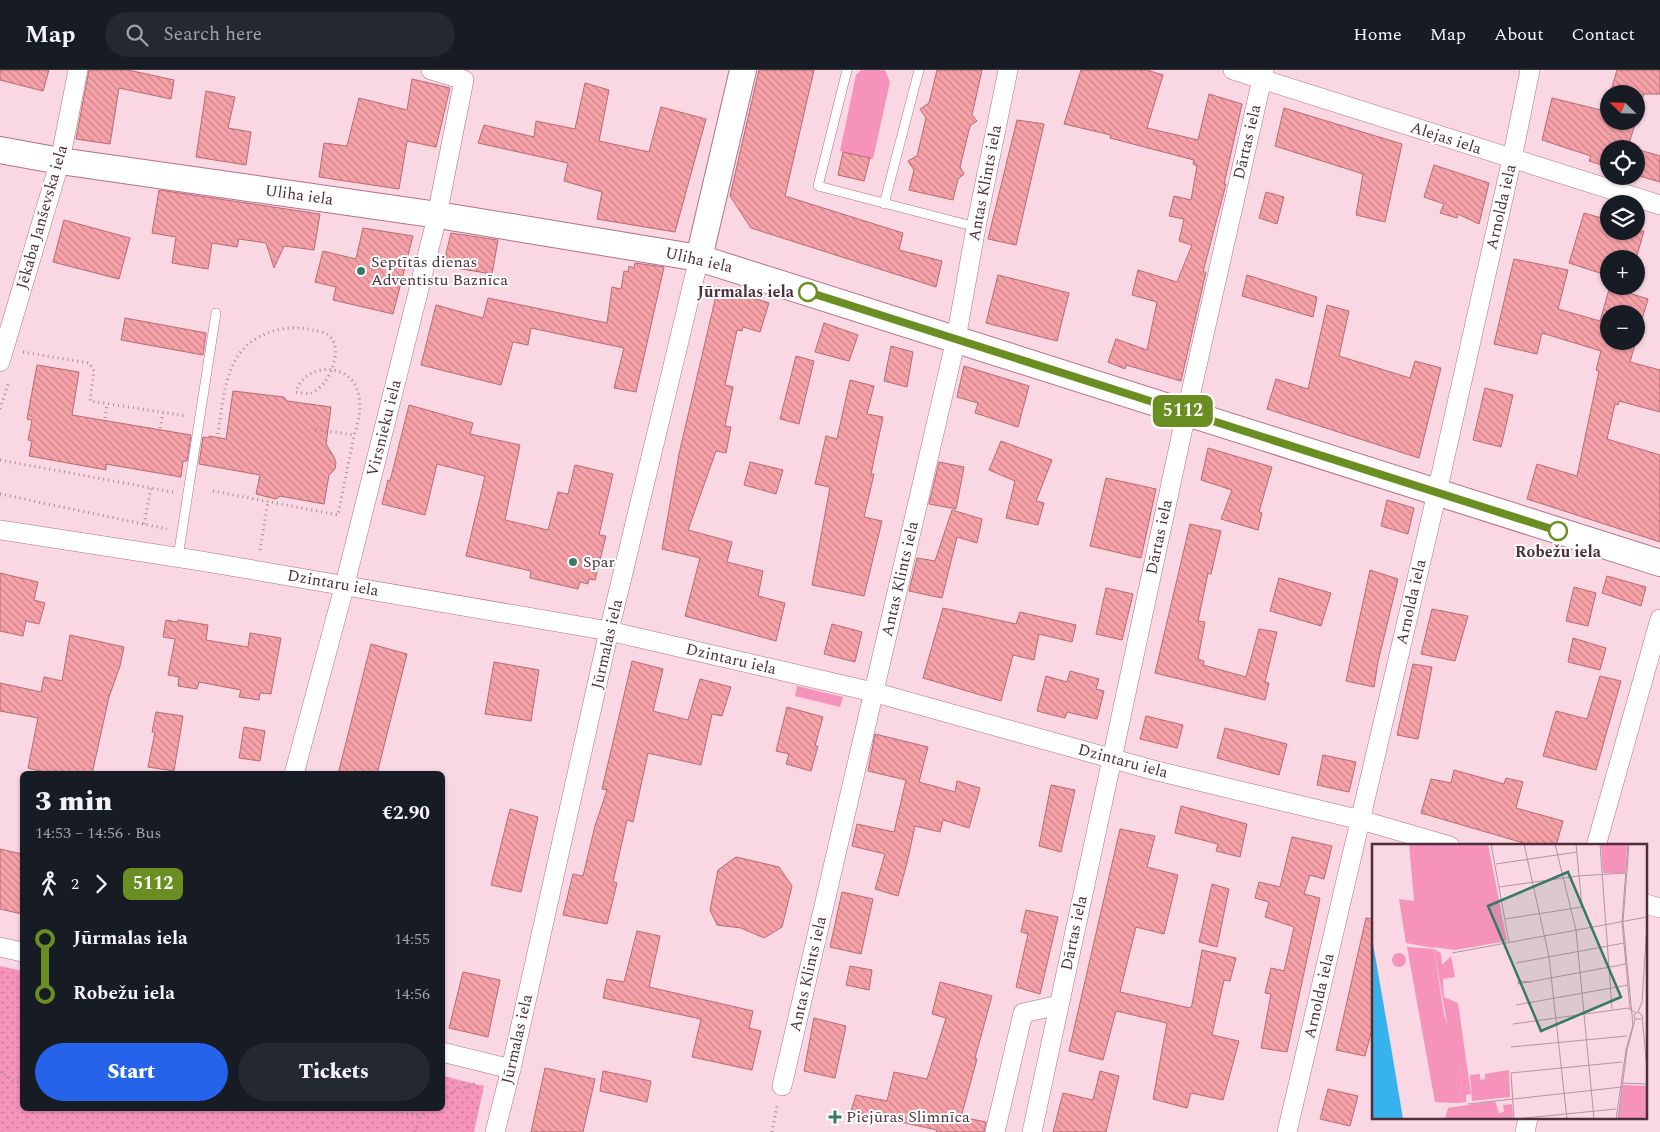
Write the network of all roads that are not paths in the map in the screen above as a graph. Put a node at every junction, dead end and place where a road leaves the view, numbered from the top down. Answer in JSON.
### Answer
{"nodes":[{"id":1,"x":78,"y":70,"type":"edge"},
{"id":2,"x":431,"y":70,"type":"edge"},
{"id":3,"x":742,"y":70,"type":"edge"},
{"id":4,"x":847,"y":70,"type":"edge"},
{"id":5,"x":919,"y":70,"type":"edge"},
{"id":6,"x":1008,"y":70,"type":"edge"},
{"id":7,"x":1233,"y":70,"type":"edge"},
{"id":8,"x":1530,"y":70,"type":"edge"},
{"id":9,"x":1262,"y":74,"type":"edge"},
{"id":10,"x":0,"y":150,"type":"edge"},
{"id":11,"x":1512,"y":159,"type":"junction"},
{"id":12,"x":60,"y":161,"type":"junction"},
{"id":13,"x":884,"y":204,"type":"junction"},
{"id":14,"x":1660,"y":205,"type":"edge"},
{"id":15,"x":438,"y":215,"type":"junction"},
{"id":16,"x":976,"y":227,"type":"junction"},
{"id":17,"x":699,"y":258,"type":"junction"},
{"id":18,"x":216,"y":313,"type":"dead end"},
{"id":19,"x":956,"y":339,"type":"junction"},
{"id":20,"x":0,"y":362,"type":"edge"},
{"id":21,"x":1187,"y":413,"type":"junction"},
{"id":22,"x":1437,"y":492,"type":"junction"},
{"id":23,"x":0,"y":530,"type":"edge"},
{"id":24,"x":178,"y":557,"type":"junction"},
{"id":25,"x":1660,"y":563,"type":"edge"},
{"id":26,"x":345,"y":584,"type":"junction"},
{"id":27,"x":1660,"y":619,"type":"edge"},
{"id":28,"x":609,"y":631,"type":"junction"},
{"id":29,"x":873,"y":692,"type":"junction"},
{"id":30,"x":1111,"y":757,"type":"junction"},
{"id":31,"x":295,"y":771,"type":"edge"},
{"id":32,"x":1361,"y":820,"type":"junction"},
{"id":33,"x":1443,"y":844,"type":"edge"},
{"id":34,"x":1597,"y":844,"type":"edge"},
{"id":35,"x":0,"y":947,"type":"edge"},
{"id":36,"x":20,"y":952,"type":"edge"},
{"id":37,"x":1059,"y":1005,"type":"junction"},
{"id":38,"x":445,"y":1053,"type":"edge"},
{"id":39,"x":511,"y":1069,"type":"junction"},
{"id":40,"x":782,"y":1086,"type":"road end"},
{"id":41,"x":495,"y":1132,"type":"edge"},
{"id":42,"x":995,"y":1132,"type":"edge"},
{"id":43,"x":1032,"y":1132,"type":"edge"},
{"id":44,"x":1287,"y":1132,"type":"edge"}],
"edges":[{"from":1,"to":12,"type":"street","name":"Jēkaba Janševska iela"},
{"from":2,"to":15,"type":"street","name":"Virsnieku iela"},
{"from":3,"to":17,"type":"main road","name":"Jūrmalas iela"},
{"from":4,"to":13,"type":"lane"},
{"from":5,"to":13,"type":"lane"},
{"from":6,"to":16,"type":"street","name":"Antas Klints iela"},
{"from":7,"to":9,"type":"street","name":"Alejas iela"},
{"from":8,"to":11,"type":"street","name":"Arnolda iela"},
{"from":9,"to":11,"type":"street","name":"Alejas iela"},
{"from":9,"to":21,"type":"street","name":"Dārtas iela"},
{"from":10,"to":12,"type":"main road","name":"Uliha iela"},
{"from":11,"to":14,"type":"street","name":"Alejas iela"},
{"from":11,"to":22,"type":"street","name":"Arnolda iela"},
{"from":12,"to":15,"type":"main road","name":"Uliha iela"},
{"from":12,"to":20,"type":"street","name":"Jēkaba Janševska iela"},
{"from":13,"to":16,"type":"lane"},
{"from":15,"to":17,"type":"main road","name":"Uliha iela"},
{"from":15,"to":26,"type":"street","name":"Virsnieku iela"},
{"from":16,"to":19,"type":"street","name":"Antas Klints iela"},
{"from":17,"to":19,"type":"main road","name":"Uliha iela"},
{"from":17,"to":28,"type":"street","name":"Jūrmalas iela"},
{"from":18,"to":24,"type":"lane"},
{"from":19,"to":21,"type":"main road","name":"Uliha iela"},
{"from":19,"to":29,"type":"street","name":"Antas Klints iela"},
{"from":21,"to":22,"type":"main road","name":"Uliha iela"},
{"from":21,"to":30,"type":"street","name":"Dārtas iela"},
{"from":22,"to":25,"type":"main road","name":"Uliha iela"},
{"from":22,"to":32,"type":"street","name":"Arnolda iela"},
{"from":23,"to":24,"type":"street","name":"Dzintaru iela"},
{"from":24,"to":26,"type":"street","name":"Dzintaru iela"},
{"from":26,"to":28,"type":"street","name":"Dzintaru iela"},
{"from":26,"to":31,"type":"street","name":"Virsnieku iela"},
{"from":27,"to":34,"type":"street"},
{"from":28,"to":29,"type":"street","name":"Dzintaru iela"},
{"from":28,"to":39,"type":"street","name":"Jūrmalas iela"},
{"from":29,"to":30,"type":"street","name":"Dzintaru iela"},
{"from":29,"to":40,"type":"street","name":"Antas Klints iela"},
{"from":30,"to":32,"type":"street","name":"Dzintaru iela"},
{"from":30,"to":37,"type":"street","name":"Dārtas iela"},
{"from":32,"to":33,"type":"street","name":"Dzintaru iela"},
{"from":32,"to":44,"type":"street","name":"Arnolda iela"},
{"from":35,"to":36,"type":"street"},
{"from":37,"to":42,"type":"street"},
{"from":37,"to":43,"type":"street","name":"Dārtas iela"},
{"from":38,"to":39,"type":"street"},
{"from":39,"to":41,"type":"street","name":"Jūrmalas iela"}]}
